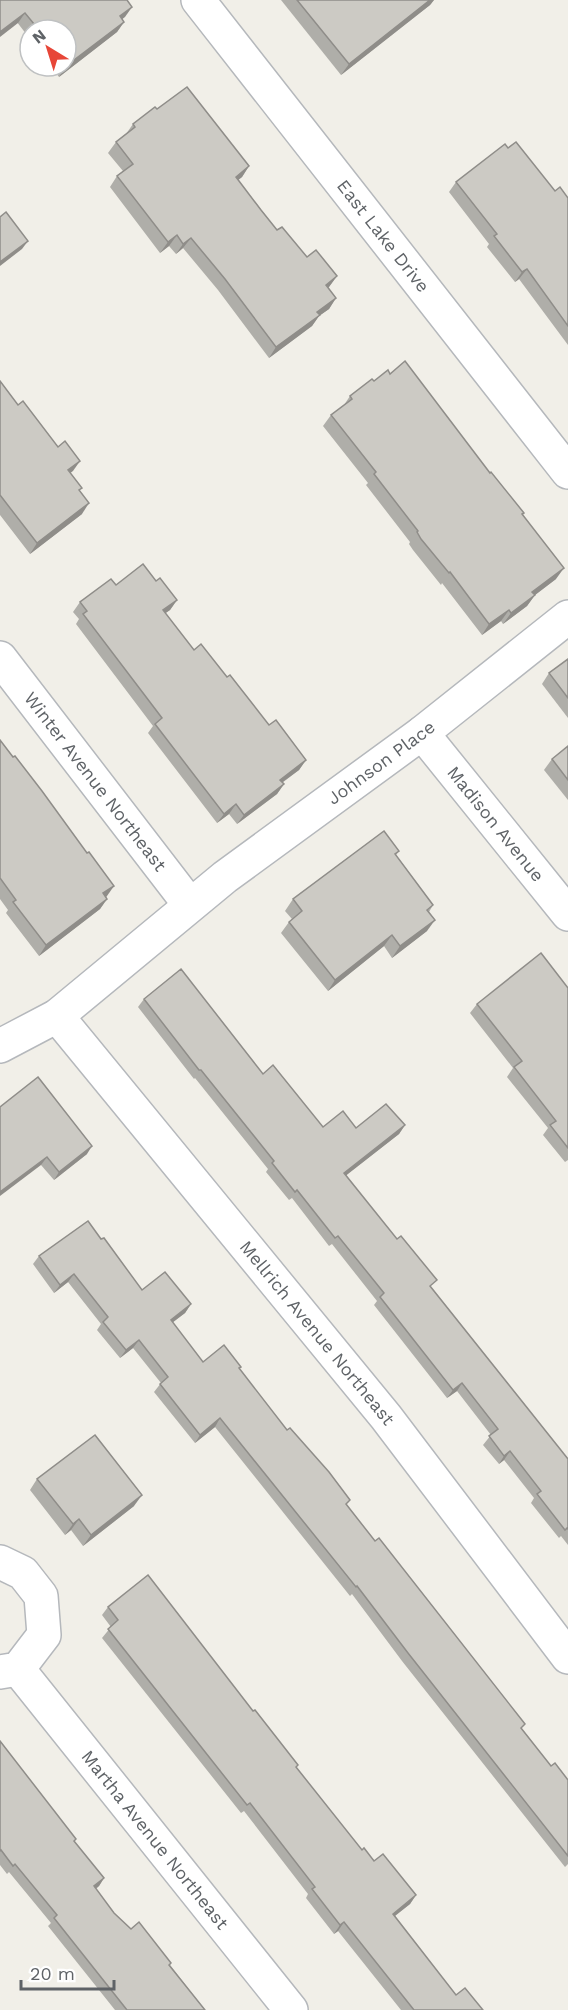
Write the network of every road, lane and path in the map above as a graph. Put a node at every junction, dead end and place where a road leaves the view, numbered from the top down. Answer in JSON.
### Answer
{"nodes":[{"id":1,"x":198,"y":0,"type":"edge"},
{"id":2,"x":568,"y":472,"type":"edge"},
{"id":3,"x":568,"y":617,"type":"edge"},
{"id":4,"x":0,"y":658,"type":"edge"},
{"id":5,"x":422,"y":733,"type":"junction"},
{"id":6,"x":190,"y":905,"type":"junction"},
{"id":7,"x":568,"y":914,"type":"edge"},
{"id":8,"x":57,"y":1016,"type":"junction"},
{"id":9,"x":0,"y":1046,"type":"edge"},
{"id":10,"x":0,"y":1562,"type":"edge"},
{"id":11,"x":568,"y":1657,"type":"edge"},
{"id":12,"x":9,"y":1671,"type":"edge"},
{"id":13,"x":291,"y":2010,"type":"edge"}],
"edges":[{"from":1,"to":2,"type":"street","name":"East Lake Drive"},
{"from":3,"to":5,"type":"street","name":"Johnson Place"},
{"from":4,"to":6,"type":"street","name":"Winter Avenue Northeast"},
{"from":5,"to":6,"type":"street","name":"Johnson Place"},
{"from":5,"to":7,"type":"street","name":"Madison Avenue"},
{"from":6,"to":8,"type":"street","name":"Johnson Place"},
{"from":8,"to":9,"type":"street","name":"Johnson Place"},
{"from":8,"to":11,"type":"street","name":"Mellrich Avenue Northeast"},
{"from":10,"to":12,"type":"street","name":"Martha Avenue Northeast"},
{"from":12,"to":13,"type":"street","name":"Martha Avenue Northeast"}]}
